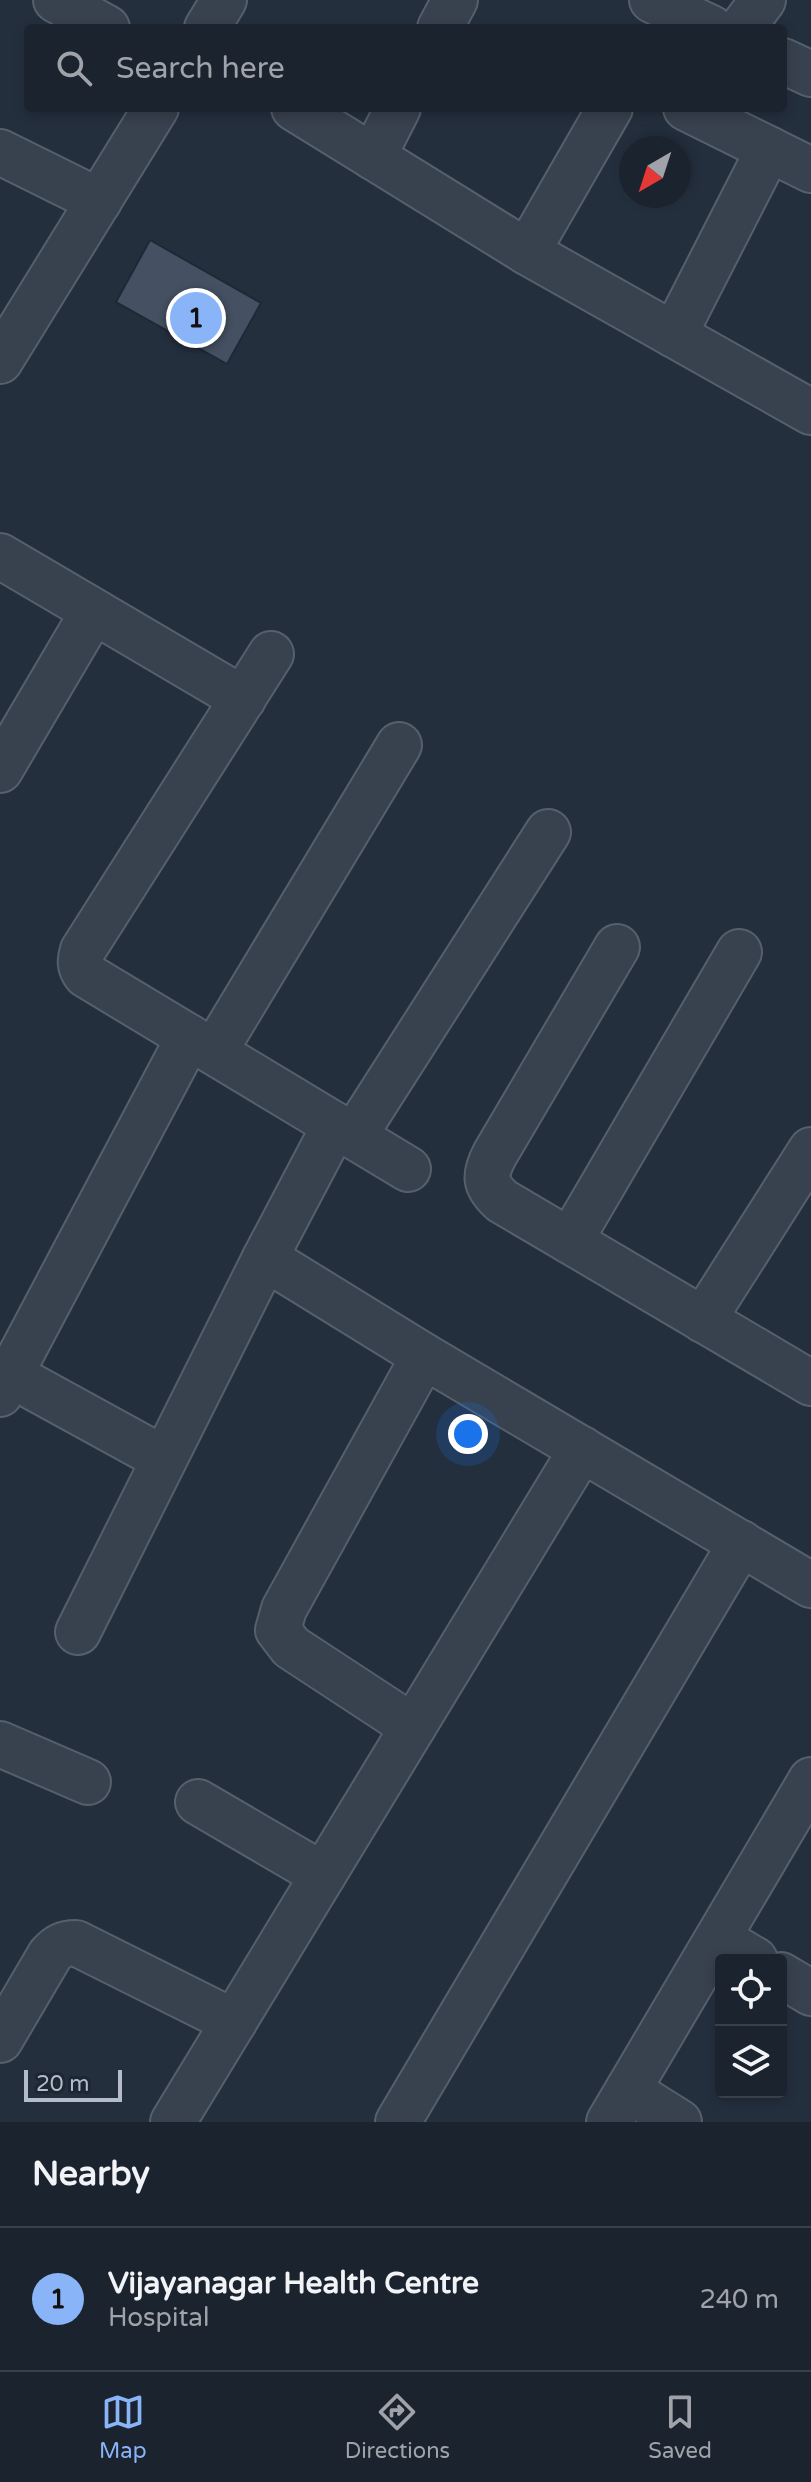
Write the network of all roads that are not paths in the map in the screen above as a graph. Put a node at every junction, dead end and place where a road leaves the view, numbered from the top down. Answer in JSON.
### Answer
{"nodes":[{"id":1,"x":56,"y":0,"type":"edge"},
{"id":2,"x":224,"y":0,"type":"edge"},
{"id":3,"x":455,"y":0,"type":"edge"},
{"id":4,"x":763,"y":0,"type":"edge"},
{"id":5,"x":659,"y":12,"type":"edge"},
{"id":6,"x":100,"y":24,"type":"edge"},
{"id":7,"x":209,"y":24,"type":"edge"},
{"id":8,"x":442,"y":24,"type":"edge"},
{"id":9,"x":698,"y":24,"type":"edge"},
{"id":10,"x":745,"y":24,"type":"edge"},
{"id":11,"x":787,"y":63,"type":"edge"},
{"id":12,"x":811,"y":74,"type":"edge"},
{"id":13,"x":154,"y":112,"type":"edge"},
{"id":14,"x":300,"y":112,"type":"edge"},
{"id":15,"x":396,"y":112,"type":"edge"},
{"id":16,"x":608,"y":112,"type":"edge"},
{"id":17,"x":694,"y":112,"type":"edge"},
{"id":18,"x":769,"y":149,"type":"junction"},
{"id":19,"x":0,"y":152,"type":"edge"},
{"id":20,"x":373,"y":157,"type":"junction"},
{"id":21,"x":811,"y":170,"type":"edge"},
{"id":22,"x":99,"y":201,"type":"junction"},
{"id":23,"x":527,"y":252,"type":"junction"},
{"id":24,"x":674,"y":335,"type":"junction"},
{"id":25,"x":5,"y":344,"type":"edge"},
{"id":26,"x":811,"y":412,"type":"edge"},
{"id":27,"x":0,"y":556,"type":"edge"},
{"id":28,"x":93,"y":612,"type":"junction"},
{"id":29,"x":271,"y":654,"type":"dead end"},
{"id":30,"x":243,"y":699,"type":"junction"},
{"id":31,"x":399,"y":745,"type":"dead end"},
{"id":32,"x":0,"y":770,"type":"edge"},
{"id":33,"x":548,"y":832,"type":"dead end"},
{"id":34,"x":617,"y":947,"type":"dead end"},
{"id":35,"x":739,"y":952,"type":"dead end"},
{"id":36,"x":201,"y":1045,"type":"junction"},
{"id":37,"x":344,"y":1130,"type":"junction"},
{"id":38,"x":811,"y":1150,"type":"edge"},
{"id":39,"x":408,"y":1169,"type":"dead end"},
{"id":40,"x":570,"y":1241,"type":"junction"},
{"id":41,"x":265,"y":1258,"type":"junction"},
{"id":42,"x":703,"y":1320,"type":"junction"},
{"id":43,"x":424,"y":1356,"type":"junction"},
{"id":44,"x":3,"y":1379,"type":"edge"},
{"id":45,"x":811,"y":1383,"type":"edge"},
{"id":46,"x":582,"y":1449,"type":"junction"},
{"id":47,"x":164,"y":1459,"type":"junction"},
{"id":48,"x":741,"y":1543,"type":"junction"},
{"id":49,"x":811,"y":1585,"type":"edge"},
{"id":50,"x":78,"y":1632,"type":"dead end"},
{"id":51,"x":413,"y":1727,"type":"junction"},
{"id":52,"x":0,"y":1744,"type":"edge"},
{"id":53,"x":88,"y":1782,"type":"dead end"},
{"id":54,"x":810,"y":1784,"type":"edge"},
{"id":55,"x":198,"y":1802,"type":"dead end"},
{"id":56,"x":323,"y":1875,"type":"junction"},
{"id":57,"x":718,"y":1938,"type":"junction"},
{"id":58,"x":745,"y":1954,"type":"edge"},
{"id":59,"x":787,"y":1979,"type":"edge"},
{"id":60,"x":811,"y":1993,"type":"edge"},
{"id":61,"x":234,"y":2022,"type":"junction"},
{"id":62,"x":0,"y":2040,"type":"edge"},
{"id":63,"x":618,"y":2106,"type":"edge"},
{"id":64,"x":173,"y":2122,"type":"edge"},
{"id":65,"x":398,"y":2122,"type":"edge"},
{"id":66,"x":679,"y":2122,"type":"edge"}],
"edges":[{"from":1,"to":6,"type":"street"},
{"from":2,"to":7,"type":"street"},
{"from":3,"to":8,"type":"street"},
{"from":4,"to":10,"type":"street"},
{"from":5,"to":9,"type":"street"},
{"from":11,"to":12,"type":"street"},
{"from":13,"to":22,"type":"street"},
{"from":14,"to":20,"type":"street"},
{"from":15,"to":20,"type":"street"},
{"from":16,"to":23,"type":"street"},
{"from":17,"to":18,"type":"street"},
{"from":18,"to":21,"type":"street"},
{"from":18,"to":24,"type":"street"},
{"from":19,"to":22,"type":"street"},
{"from":20,"to":23,"type":"street"},
{"from":22,"to":25,"type":"street"},
{"from":23,"to":24,"type":"street"},
{"from":24,"to":26,"type":"street"},
{"from":27,"to":28,"type":"street"},
{"from":28,"to":30,"type":"street"},
{"from":28,"to":32,"type":"street"},
{"from":29,"to":30,"type":"street"},
{"from":30,"to":36,"type":"street"},
{"from":31,"to":36,"type":"street"},
{"from":33,"to":37,"type":"street"},
{"from":34,"to":40,"type":"street"},
{"from":35,"to":40,"type":"street"},
{"from":36,"to":37,"type":"street"},
{"from":36,"to":44,"type":"street"},
{"from":37,"to":39,"type":"street"},
{"from":37,"to":41,"type":"street"},
{"from":38,"to":42,"type":"street"},
{"from":40,"to":42,"type":"street"},
{"from":41,"to":43,"type":"street"},
{"from":41,"to":47,"type":"street"},
{"from":42,"to":45,"type":"street"},
{"from":43,"to":46,"type":"street"},
{"from":43,"to":51,"type":"street"},
{"from":44,"to":47,"type":"street"},
{"from":46,"to":48,"type":"street"},
{"from":46,"to":51,"type":"street"},
{"from":47,"to":50,"type":"street"},
{"from":48,"to":49,"type":"street"},
{"from":48,"to":65,"type":"street"},
{"from":51,"to":56,"type":"street"},
{"from":52,"to":53,"type":"street"},
{"from":54,"to":57,"type":"street"},
{"from":55,"to":56,"type":"street"},
{"from":56,"to":61,"type":"street"},
{"from":57,"to":58,"type":"street"},
{"from":57,"to":63,"type":"street"},
{"from":59,"to":60,"type":"street"},
{"from":61,"to":62,"type":"street"},
{"from":61,"to":64,"type":"street"},
{"from":63,"to":66,"type":"street"}]}
